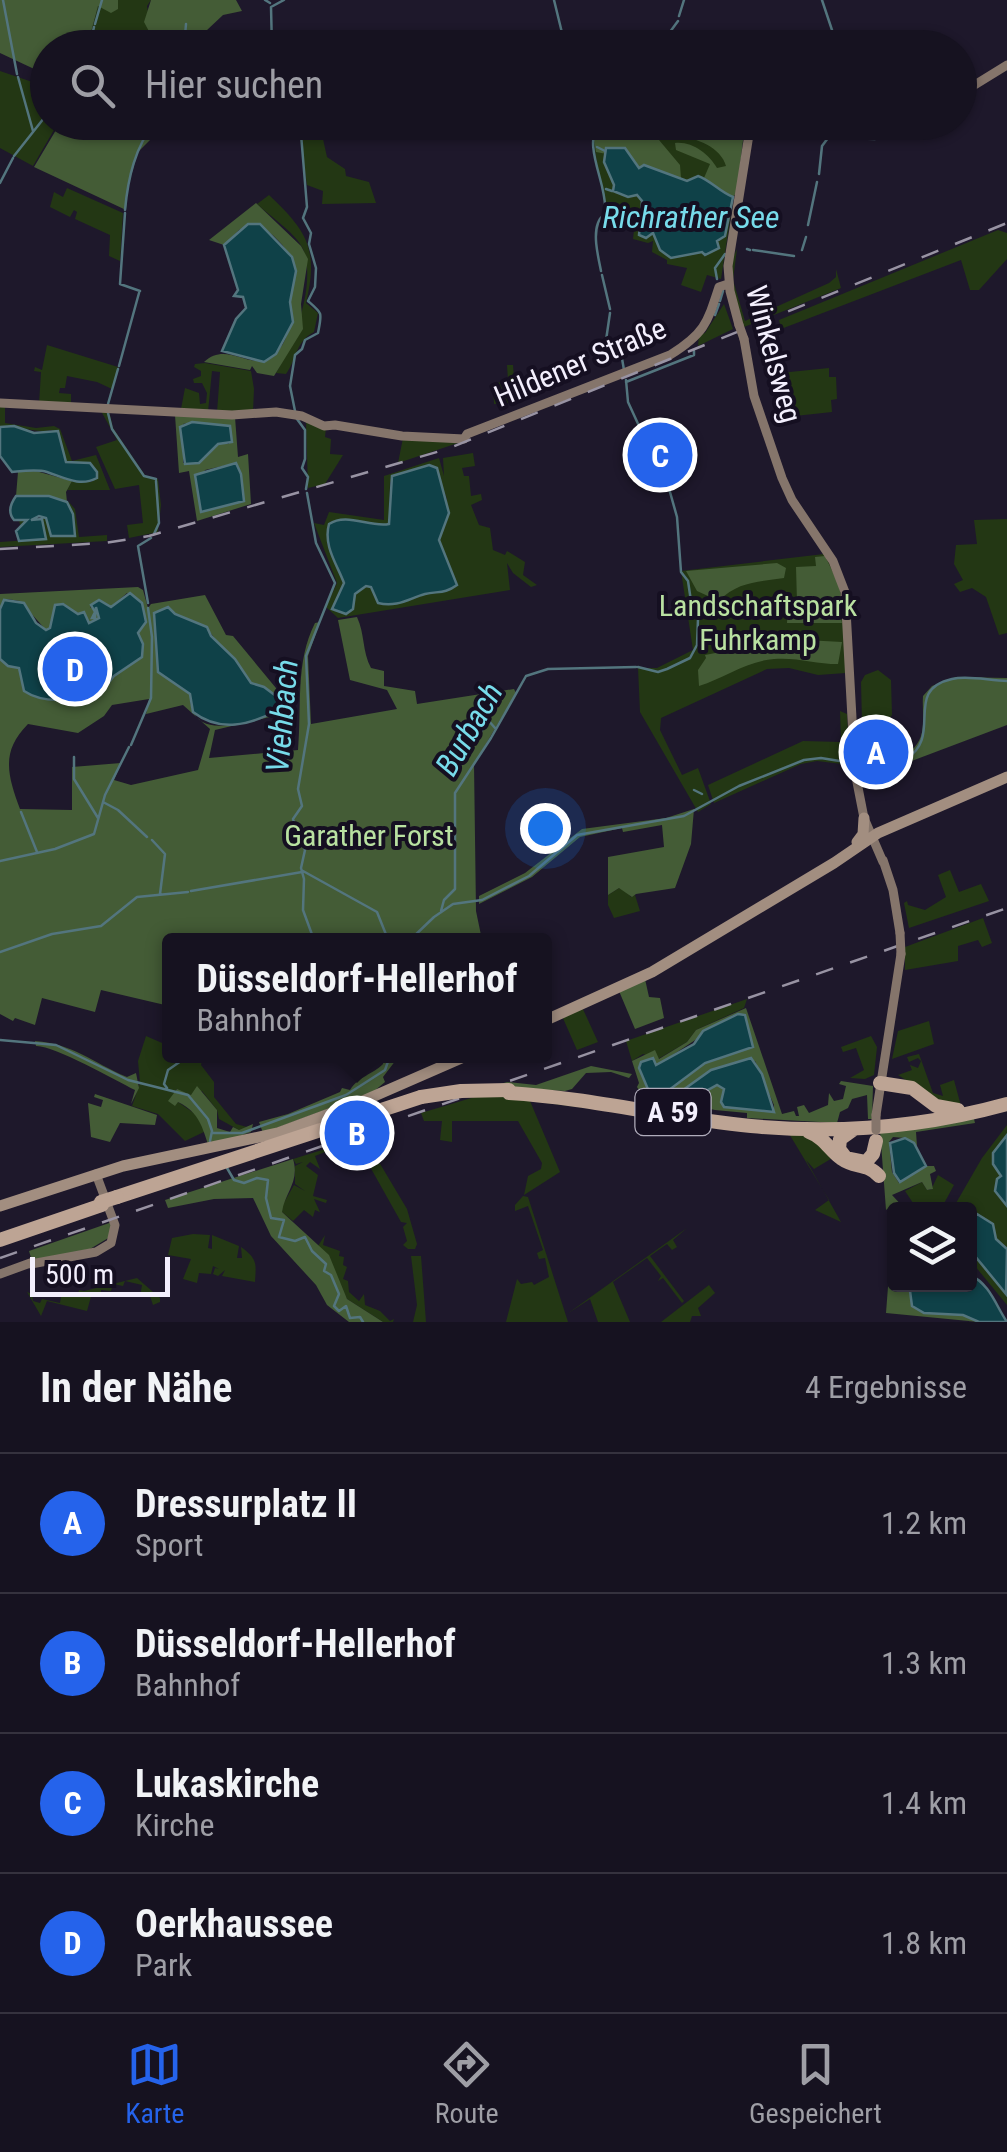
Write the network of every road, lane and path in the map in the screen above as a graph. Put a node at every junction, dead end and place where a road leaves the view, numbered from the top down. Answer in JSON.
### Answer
{"nodes":[{"id":1,"x":1007,"y":64,"type":"edge"},
{"id":2,"x":977,"y":83,"type":"edge"},
{"id":3,"x":747,"y":140,"type":"edge"},
{"id":4,"x":726,"y":281,"type":"junction"},
{"id":5,"x":0,"y":402,"type":"edge"},
{"id":6,"x":1007,"y":777,"type":"edge"},
{"id":7,"x":870,"y":832,"type":"junction"},
{"id":8,"x":759,"y":897,"type":"dead end"},
{"id":9,"x":775,"y":898,"type":"junction"},
{"id":10,"x":752,"y":912,"type":"junction"},
{"id":11,"x":768,"y":914,"type":"dead end"},
{"id":12,"x":552,"y":1017,"type":"edge"},
{"id":13,"x":453,"y":1063,"type":"edge"},
{"id":14,"x":419,"y":1084,"type":"junction"},
{"id":15,"x":883,"y":1084,"type":"junction"},
{"id":16,"x":509,"y":1091,"type":"junction"},
{"id":17,"x":1007,"y":1102,"type":"edge"},
{"id":18,"x":969,"y":1110,"type":"junction"},
{"id":19,"x":903,"y":1121,"type":"junction"},
{"id":20,"x":789,"y":1128,"type":"junction"},
{"id":21,"x":856,"y":1128,"type":"junction"},
{"id":22,"x":876,"y":1138,"type":"joint"},
{"id":23,"x":220,"y":1157,"type":"junction"},
{"id":24,"x":872,"y":1166,"type":"junction"},
{"id":25,"x":101,"y":1176,"type":"junction"},
{"id":26,"x":110,"y":1202,"type":"junction"},
{"id":27,"x":0,"y":1207,"type":"edge"},
{"id":28,"x":0,"y":1238,"type":"edge"},
{"id":29,"x":0,"y":1274,"type":"edge"}],
"edges":[{"from":1,"to":2,"type":"main road"},
{"from":3,"to":4,"type":"main road","name":"Winkelsweg"},
{"from":4,"to":5,"type":"main road","name":"Hildener Straße"},
{"from":4,"to":7,"type":"main road","name":"Winkelsweg","bridge":true},
{"from":6,"to":7,"type":"main road"},
{"from":7,"to":9,"type":"main road"},
{"from":7,"to":15,"type":"main road","name":"Winkelsweg","bridge":true},
{"from":8,"to":9,"type":"main road"},
{"from":9,"to":10,"type":"main road"},
{"from":10,"to":11,"type":"main road"},
{"from":10,"to":12,"type":"main road"},
{"from":13,"to":14,"type":"main road"},
{"from":14,"to":16,"type":"highway","number":"A 59","bridge":true},
{"from":14,"to":23,"type":"main road"},
{"from":14,"to":23,"type":"highway","number":"A 59"},
{"from":15,"to":18,"type":"highway"},
{"from":15,"to":19,"type":"highway"},
{"from":15,"to":22,"type":"main road","name":"Winkelsweg","bridge":true},
{"from":16,"to":19,"type":"highway","number":"A 59"},
{"from":16,"to":20,"type":"highway","number":"A 59"},
{"from":17,"to":18,"type":"highway","number":"A 59"},
{"from":17,"to":21,"type":"highway","number":"A 59"},
{"from":18,"to":19,"type":"highway","number":"A 59"},
{"from":20,"to":21,"type":"highway","number":"A 59"},
{"from":20,"to":24,"type":"highway"},
{"from":21,"to":24,"type":"highway"},
{"from":22,"to":24,"type":"highway"},
{"from":23,"to":25,"type":"main road"},
{"from":23,"to":26,"type":"highway","number":"A 59"},
{"from":25,"to":26,"type":"main road"},
{"from":25,"to":27,"type":"main road"},
{"from":26,"to":28,"type":"highway","number":"A 59"},
{"from":26,"to":29,"type":"main road"}]}
